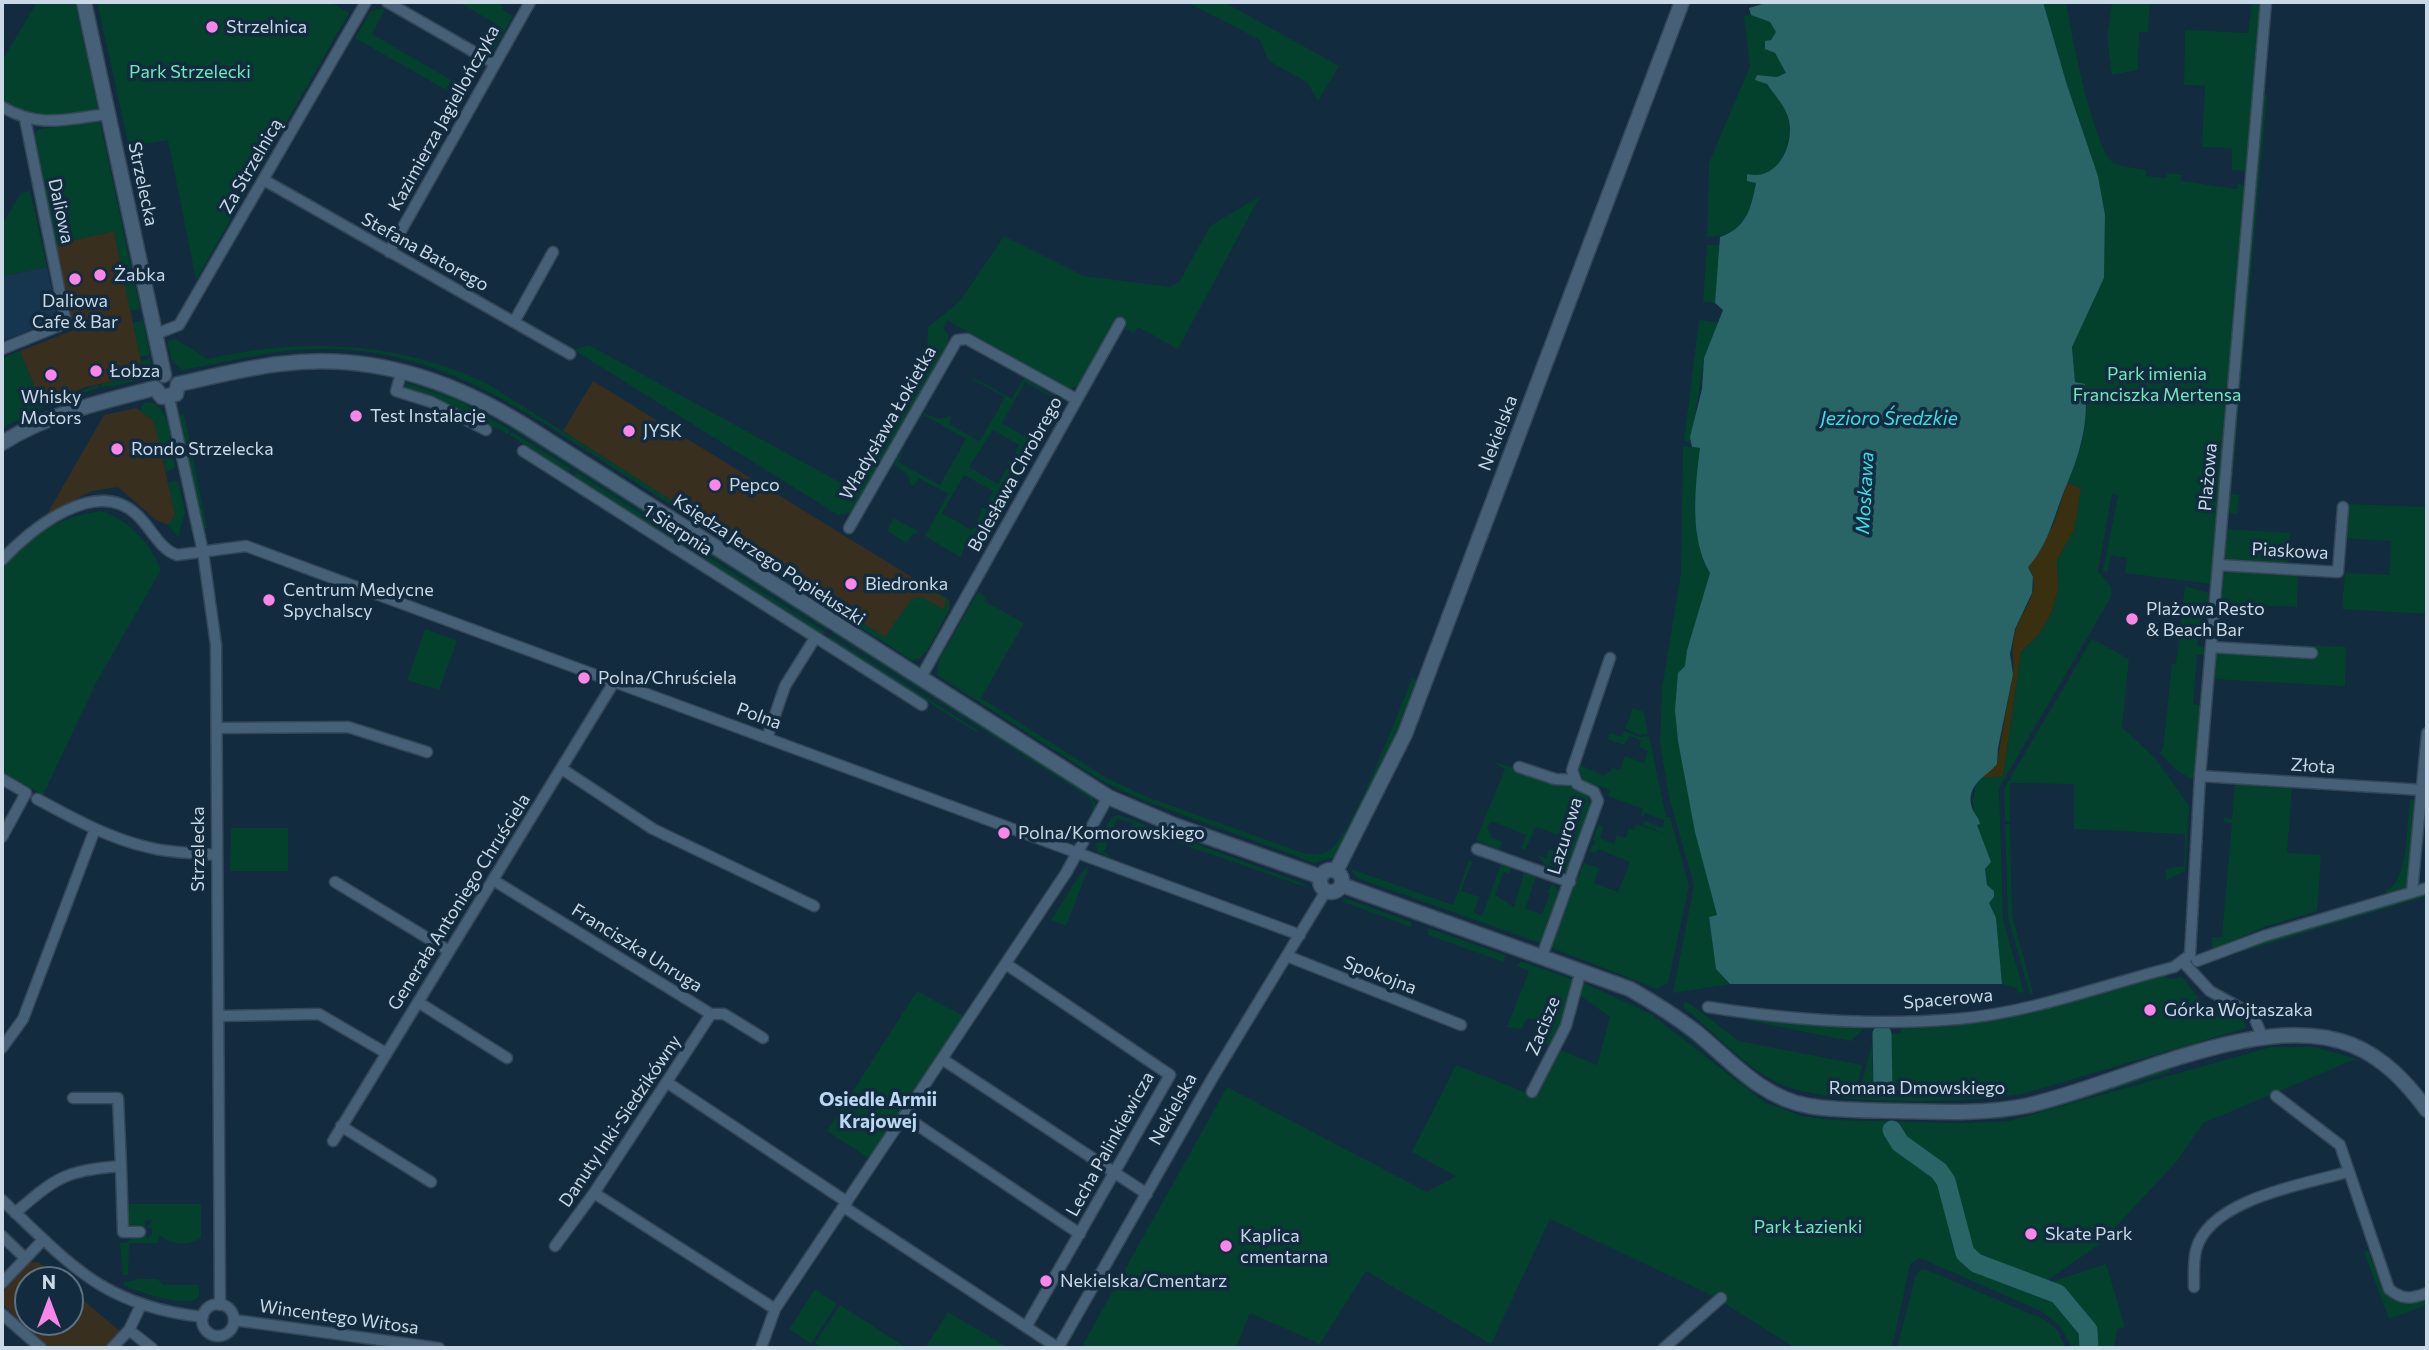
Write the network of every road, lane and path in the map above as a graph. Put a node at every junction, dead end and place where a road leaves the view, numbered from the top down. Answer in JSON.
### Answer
{"nodes":[{"id":1,"x":84,"y":2,"type":"edge"},
{"id":2,"x":366,"y":2,"type":"edge"},
{"id":3,"x":387,"y":2,"type":"edge"},
{"id":4,"x":530,"y":2,"type":"edge"},
{"id":5,"x":1682,"y":2,"type":"edge"},
{"id":6,"x":2266,"y":2,"type":"edge"},
{"id":7,"x":495,"y":64,"type":"junction"},
{"id":8,"x":3,"y":109,"type":"edge"},
{"id":9,"x":108,"y":114,"type":"junction"},
{"id":10,"x":25,"y":119,"type":"junction"},
{"id":11,"x":264,"y":180,"type":"junction"},
{"id":12,"x":389,"y":252,"type":"junction"},
{"id":13,"x":553,"y":252,"type":"dead end"},
{"id":14,"x":514,"y":322,"type":"junction"},
{"id":15,"x":1120,"y":323,"type":"dead end"},
{"id":16,"x":156,"y":334,"type":"junction"},
{"id":17,"x":2,"y":349,"type":"edge"},
{"id":18,"x":570,"y":354,"type":"dead end"},
{"id":19,"x":402,"y":370,"type":"junction"},
{"id":20,"x":164,"y":375,"type":"junction"},
{"id":21,"x":178,"y":384,"type":"junction"},
{"id":22,"x":155,"y":388,"type":"junction"},
{"id":23,"x":169,"y":398,"type":"junction"},
{"id":24,"x":1076,"y":398,"type":"junction"},
{"id":25,"x":486,"y":430,"type":"dead end"},
{"id":26,"x":2,"y":443,"type":"edge"},
{"id":27,"x":523,"y":451,"type":"dead end"},
{"id":28,"x":2343,"y":507,"type":"dead end"},
{"id":29,"x":849,"y":527,"type":"dead end"},
{"id":30,"x":203,"y":552,"type":"junction"},
{"id":31,"x":2,"y":561,"type":"edge"},
{"id":32,"x":2217,"y":565,"type":"junction"},
{"id":33,"x":815,"y":638,"type":"junction"},
{"id":34,"x":2211,"y":647,"type":"junction"},
{"id":35,"x":2312,"y":653,"type":"dead end"},
{"id":36,"x":1610,"y":658,"type":"dead end"},
{"id":37,"x":920,"y":679,"type":"junction"},
{"id":38,"x":614,"y":682,"type":"junction"},
{"id":39,"x":922,"y":705,"type":"dead end"},
{"id":40,"x":217,"y":728,"type":"junction"},
{"id":41,"x":2427,"y":733,"type":"edge"},
{"id":42,"x":767,"y":738,"type":"junction"},
{"id":43,"x":427,"y":752,"type":"dead end"},
{"id":44,"x":1519,"y":767,"type":"dead end"},
{"id":45,"x":562,"y":769,"type":"junction"},
{"id":46,"x":2200,"y":776,"type":"junction"},
{"id":47,"x":2,"y":779,"type":"edge"},
{"id":48,"x":1574,"y":780,"type":"junction"},
{"id":49,"x":2423,"y":790,"type":"junction"},
{"id":50,"x":1108,"y":797,"type":"junction"},
{"id":51,"x":37,"y":799,"type":"dead end"},
{"id":52,"x":95,"y":829,"type":"junction"},
{"id":53,"x":2,"y":837,"type":"edge"},
{"id":54,"x":1477,"y":849,"type":"dead end"},
{"id":55,"x":1077,"y":853,"type":"junction"},
{"id":56,"x":217,"y":855,"type":"junction"},
{"id":57,"x":1339,"y":878,"type":"junction"},
{"id":58,"x":493,"y":880,"type":"junction"},
{"id":59,"x":335,"y":882,"type":"dead end"},
{"id":60,"x":1570,"y":882,"type":"junction"},
{"id":61,"x":1323,"y":884,"type":"junction"},
{"id":62,"x":2427,"y":888,"type":"edge"},
{"id":63,"x":2412,"y":892,"type":"junction"},
{"id":64,"x":814,"y":906,"type":"dead end"},
{"id":65,"x":1300,"y":935,"type":"junction"},
{"id":66,"x":449,"y":951,"type":"junction"},
{"id":67,"x":1287,"y":956,"type":"junction"},
{"id":68,"x":1542,"y":956,"type":"junction"},
{"id":69,"x":2191,"y":962,"type":"junction"},
{"id":70,"x":1006,"y":964,"type":"junction"},
{"id":71,"x":1581,"y":970,"type":"junction"},
{"id":72,"x":418,"y":1002,"type":"junction"},
{"id":73,"x":1708,"y":1007,"type":"dead end"},
{"id":74,"x":711,"y":1014,"type":"junction"},
{"id":75,"x":219,"y":1016,"type":"junction"},
{"id":76,"x":1461,"y":1025,"type":"dead end"},
{"id":77,"x":763,"y":1038,"type":"dead end"},
{"id":78,"x":2263,"y":1038,"type":"junction"},
{"id":79,"x":2,"y":1048,"type":"edge"},
{"id":80,"x":386,"y":1053,"type":"junction"},
{"id":81,"x":507,"y":1058,"type":"dead end"},
{"id":82,"x":942,"y":1059,"type":"junction"},
{"id":83,"x":668,"y":1083,"type":"junction"},
{"id":84,"x":1532,"y":1092,"type":"dead end"},
{"id":85,"x":2276,"y":1096,"type":"dead end"},
{"id":86,"x":74,"y":1098,"type":"dead end"},
{"id":87,"x":2427,"y":1110,"type":"edge"},
{"id":88,"x":904,"y":1116,"type":"junction"},
{"id":89,"x":341,"y":1126,"type":"junction"},
{"id":90,"x":332,"y":1141,"type":"dead end"},
{"id":91,"x":121,"y":1166,"type":"junction"},
{"id":92,"x":2348,"y":1172,"type":"junction"},
{"id":93,"x":1114,"y":1174,"type":"junction"},
{"id":94,"x":431,"y":1182,"type":"dead end"},
{"id":95,"x":594,"y":1193,"type":"junction"},
{"id":96,"x":1147,"y":1194,"type":"junction"},
{"id":97,"x":2,"y":1200,"type":"edge"},
{"id":98,"x":846,"y":1205,"type":"junction"},
{"id":99,"x":15,"y":1213,"type":"junction"},
{"id":100,"x":140,"y":1232,"type":"dead end"},
{"id":101,"x":1080,"y":1234,"type":"junction"},
{"id":102,"x":2,"y":1236,"type":"edge"},
{"id":103,"x":43,"y":1240,"type":"junction"},
{"id":104,"x":555,"y":1246,"type":"dead end"},
{"id":105,"x":25,"y":1258,"type":"junction"},
{"id":106,"x":2,"y":1283,"type":"edge"},
{"id":107,"x":2194,"y":1287,"type":"dead end"},
{"id":108,"x":2427,"y":1293,"type":"edge"},
{"id":109,"x":1721,"y":1298,"type":"dead end"},
{"id":110,"x":141,"y":1305,"type":"junction"},
{"id":111,"x":220,"y":1305,"type":"junction"},
{"id":112,"x":775,"y":1309,"type":"junction"},
{"id":113,"x":2,"y":1314,"type":"edge"},
{"id":114,"x":203,"y":1317,"type":"junction"},
{"id":115,"x":234,"y":1320,"type":"junction"},
{"id":116,"x":1026,"y":1327,"type":"junction"},
{"id":117,"x":129,"y":1330,"type":"junction"},
{"id":118,"x":220,"y":1336,"type":"junction"},
{"id":119,"x":41,"y":1348,"type":"edge"},
{"id":120,"x":112,"y":1348,"type":"edge"},
{"id":121,"x":152,"y":1348,"type":"edge"},
{"id":122,"x":220,"y":1348,"type":"edge"},
{"id":123,"x":439,"y":1348,"type":"edge"},
{"id":124,"x":761,"y":1348,"type":"edge"},
{"id":125,"x":1058,"y":1348,"type":"edge"},
{"id":126,"x":1664,"y":1348,"type":"edge"}],
"edges":[{"from":1,"to":9,"type":"street","name":"Strzelecka"},
{"from":2,"to":11,"type":"street","name":"Za Strzelnicą"},
{"from":3,"to":7,"type":"street"},
{"from":4,"to":7,"type":"street","name":"Kazimierza Jagiellończyka"},
{"from":5,"to":57,"type":"street","name":"Nekielska"},
{"from":6,"to":32,"type":"street","name":"Plażowa"},
{"from":7,"to":12,"type":"street","name":"Kazimierza Jagiellończyka"},
{"from":8,"to":10,"type":"street"},
{"from":9,"to":10,"type":"street"},
{"from":9,"to":16,"type":"street","name":"Strzelecka"},
{"from":10,"to":17,"type":"street","name":"Daliowa"},
{"from":11,"to":12,"type":"street","name":"Stefana Batorego"},
{"from":11,"to":16,"type":"street","name":"Za Strzelnicą"},
{"from":12,"to":14,"type":"street","name":"Stefana Batorego"},
{"from":13,"to":14,"type":"street"},
{"from":14,"to":18,"type":"street","name":"Stefana Batorego"},
{"from":15,"to":24,"type":"street","name":"Bolesława Chrobrego"},
{"from":16,"to":20,"type":"street","name":"Strzelecka"},
{"from":19,"to":21,"type":"street","name":"Księdza Jerzego Popiełuszki"},
{"from":19,"to":25,"type":"street"},
{"from":19,"to":37,"type":"street","name":"Księdza Jerzego Popiełuszki"},
{"from":20,"to":21,"type":"street"},
{"from":20,"to":22,"type":"street"},
{"from":21,"to":23,"type":"street"},
{"from":22,"to":23,"type":"street"},
{"from":22,"to":26,"type":"street"},
{"from":23,"to":30,"type":"street","name":"Strzelecka"},
{"from":24,"to":29,"type":"street","name":"Władysława Łokietka"},
{"from":24,"to":37,"type":"street","name":"Bolesława Chrobrego"},
{"from":27,"to":33,"type":"street","name":"1 Sierpnia"},
{"from":28,"to":32,"type":"street","name":"Piaskowa"},
{"from":30,"to":31,"type":"street","name":"Polna"},
{"from":30,"to":38,"type":"street","name":"Polna"},
{"from":30,"to":40,"type":"street","name":"Strzelecka"},
{"from":32,"to":34,"type":"street","name":"Plażowa"},
{"from":33,"to":39,"type":"street","name":"1 Sierpnia"},
{"from":33,"to":42,"type":"street"},
{"from":34,"to":35,"type":"street"},
{"from":34,"to":46,"type":"street","name":"Plażowa"},
{"from":36,"to":48,"type":"street","name":"Lazurowa"},
{"from":37,"to":50,"type":"street","name":"Księdza Jerzego Popiełuszki"},
{"from":38,"to":42,"type":"street","name":"Polna"},
{"from":38,"to":45,"type":"street","name":"Generała Antoniego Chruściela"},
{"from":40,"to":43,"type":"street"},
{"from":40,"to":56,"type":"street","name":"Strzelecka"},
{"from":41,"to":49,"type":"street"},
{"from":42,"to":55,"type":"street","name":"Polna"},
{"from":44,"to":48,"type":"street"},
{"from":45,"to":58,"type":"street","name":"Generała Antoniego Chruściela"},
{"from":45,"to":64,"type":"street"},
{"from":46,"to":49,"type":"street","name":"Złota"},
{"from":46,"to":69,"type":"street","name":"Plażowa"},
{"from":47,"to":53,"type":"street"},
{"from":48,"to":60,"type":"street","name":"Lazurowa"},
{"from":49,"to":63,"type":"street"},
{"from":50,"to":55,"type":"street"},
{"from":50,"to":61,"type":"street","name":"Księdza Jerzego Popiełuszki"},
{"from":51,"to":52,"type":"street"},
{"from":52,"to":56,"type":"street"},
{"from":52,"to":79,"type":"street"},
{"from":54,"to":60,"type":"street"},
{"from":55,"to":65,"type":"street","name":"Polna"},
{"from":55,"to":70,"type":"street"},
{"from":56,"to":75,"type":"street","name":"Strzelecka"},
{"from":57,"to":61,"type":"street"},
{"from":57,"to":68,"type":"street","name":"Romana Dmowskiego"},
{"from":58,"to":66,"type":"street","name":"Generała Antoniego Chruściela"},
{"from":58,"to":74,"type":"street","name":"Franciszka Unruga"},
{"from":59,"to":66,"type":"street"},
{"from":60,"to":68,"type":"street","name":"Lazurowa"},
{"from":61,"to":65,"type":"street","name":"Nekielska"},
{"from":62,"to":63,"type":"street","name":"Spacerowa"},
{"from":63,"to":69,"type":"street","name":"Spacerowa"},
{"from":65,"to":67,"type":"street","name":"Nekielska"},
{"from":66,"to":72,"type":"street","name":"Generała Antoniego Chruściela"},
{"from":67,"to":76,"type":"street","name":"Spokojna"},
{"from":67,"to":96,"type":"street","name":"Nekielska"},
{"from":68,"to":71,"type":"street","name":"Romana Dmowskiego"},
{"from":69,"to":73,"type":"street","name":"Spacerowa"},
{"from":69,"to":78,"type":"street"},
{"from":70,"to":82,"type":"street"},
{"from":70,"to":93,"type":"street","name":"Lecha Palinkiewicza"},
{"from":71,"to":78,"type":"street","name":"Romana Dmowskiego"},
{"from":71,"to":84,"type":"street","name":"Zacisze"},
{"from":72,"to":80,"type":"street","name":"Generała Antoniego Chruściela"},
{"from":72,"to":81,"type":"street"},
{"from":74,"to":77,"type":"street","name":"Franciszka Unruga"},
{"from":74,"to":83,"type":"street","name":"Danuty Inki-Siedzikówny"},
{"from":75,"to":80,"type":"street"},
{"from":75,"to":111,"type":"street","name":"Strzelecka"},
{"from":78,"to":87,"type":"street","name":"Romana Dmowskiego"},
{"from":80,"to":89,"type":"street","name":"Generała Antoniego Chruściela"},
{"from":82,"to":88,"type":"street"},
{"from":82,"to":93,"type":"street"},
{"from":83,"to":95,"type":"street","name":"Danuty Inki-Siedzikówny"},
{"from":83,"to":98,"type":"street"},
{"from":85,"to":92,"type":"street"},
{"from":86,"to":91,"type":"street"},
{"from":88,"to":98,"type":"street"},
{"from":88,"to":101,"type":"street"},
{"from":89,"to":90,"type":"street","name":"Generała Antoniego Chruściela"},
{"from":89,"to":94,"type":"street"},
{"from":91,"to":99,"type":"street"},
{"from":91,"to":100,"type":"street"},
{"from":92,"to":107,"type":"street"},
{"from":92,"to":108,"type":"street"},
{"from":93,"to":96,"type":"street"},
{"from":93,"to":101,"type":"street","name":"Lecha Palinkiewicza"},
{"from":95,"to":104,"type":"street","name":"Danuty Inki-Siedzikówny"},
{"from":95,"to":112,"type":"street"},
{"from":96,"to":125,"type":"street","name":"Nekielska"},
{"from":97,"to":99,"type":"street"},
{"from":98,"to":112,"type":"street"},
{"from":98,"to":116,"type":"street"},
{"from":99,"to":103,"type":"street"},
{"from":101,"to":116,"type":"street","name":"Lecha Palinkiewicza"},
{"from":102,"to":105,"type":"street"},
{"from":103,"to":105,"type":"street"},
{"from":103,"to":110,"type":"street"},
{"from":105,"to":106,"type":"street"},
{"from":109,"to":126,"type":"street"},
{"from":110,"to":114,"type":"street"},
{"from":110,"to":117,"type":"street"},
{"from":111,"to":114,"type":"street"},
{"from":111,"to":115,"type":"street"},
{"from":112,"to":124,"type":"street"},
{"from":113,"to":119,"type":"street"},
{"from":114,"to":118,"type":"street"},
{"from":115,"to":118,"type":"street"},
{"from":115,"to":123,"type":"street","name":"Wincentego Witosa"},
{"from":116,"to":125,"type":"street"},
{"from":117,"to":120,"type":"street"},
{"from":117,"to":121,"type":"street"},
{"from":118,"to":122,"type":"street"}]}
